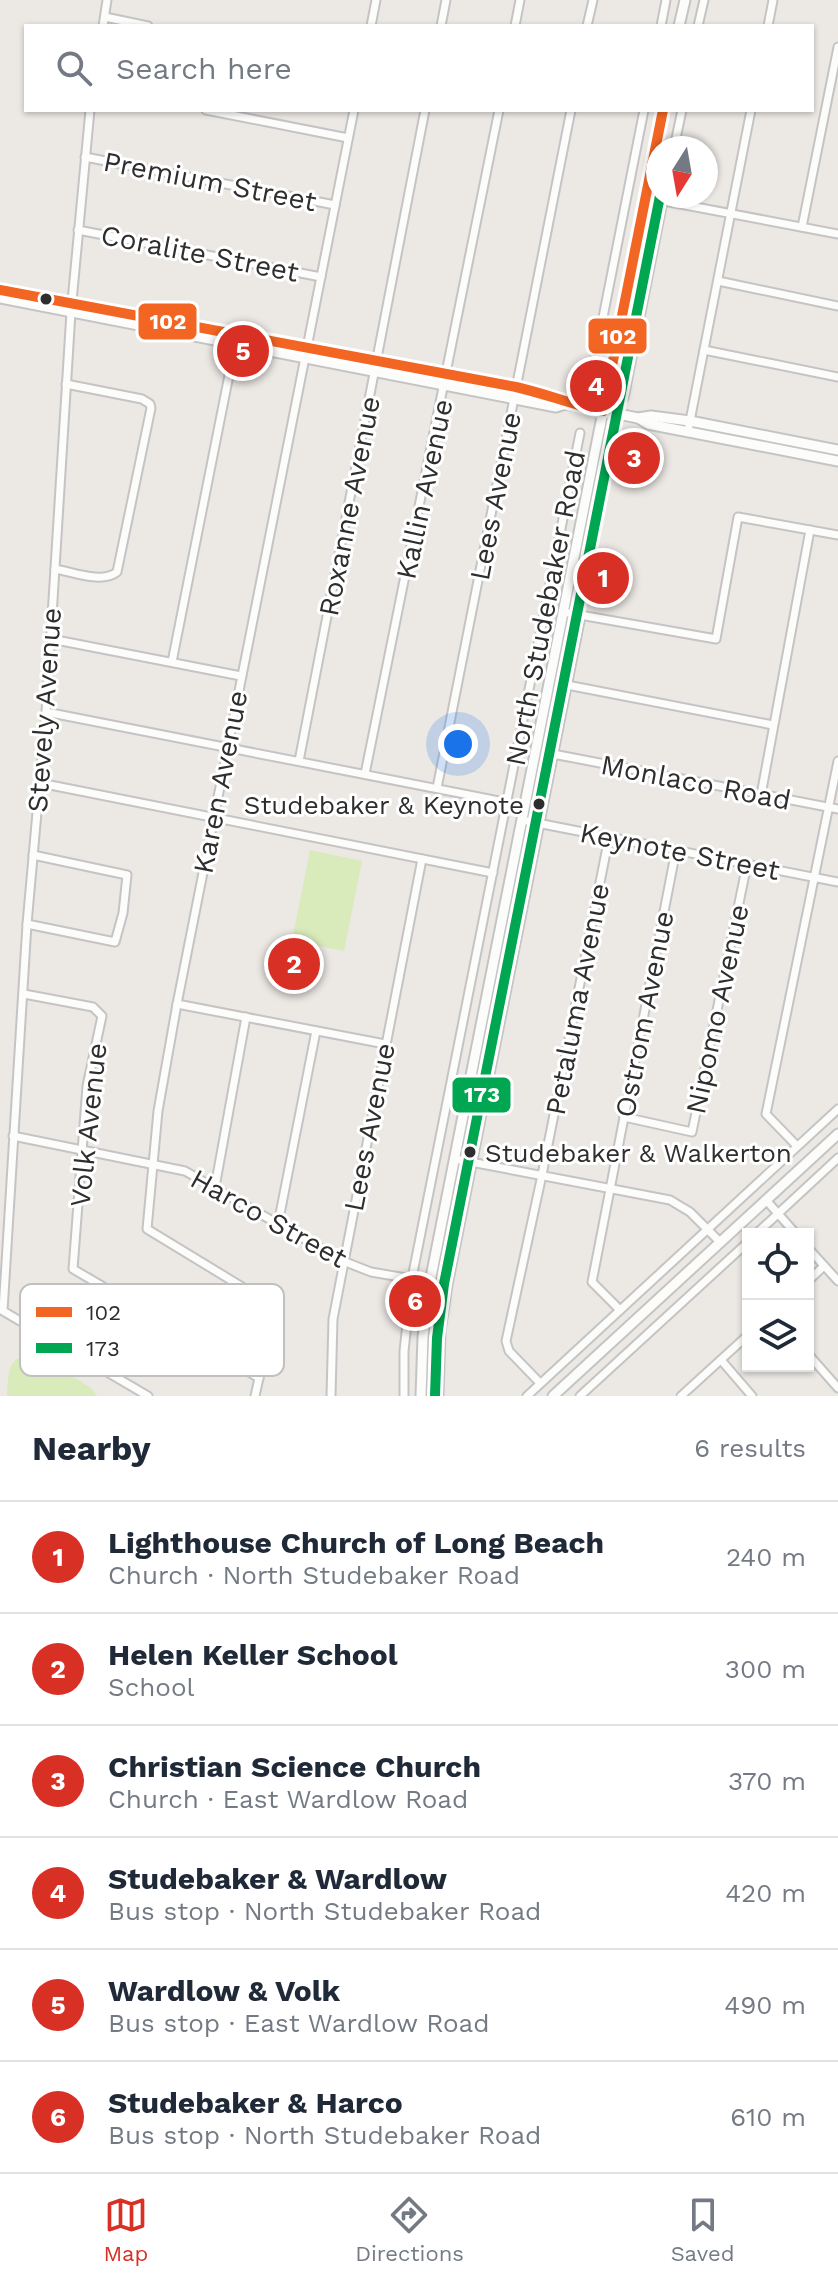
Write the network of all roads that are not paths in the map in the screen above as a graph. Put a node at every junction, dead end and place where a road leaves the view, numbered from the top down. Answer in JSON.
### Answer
{"nodes":[{"id":1,"x":107,"y":0,"type":"edge"},
{"id":2,"x":375,"y":0,"type":"edge"},
{"id":3,"x":446,"y":0,"type":"edge"},
{"id":4,"x":520,"y":0,"type":"edge"},
{"id":5,"x":593,"y":0,"type":"edge"},
{"id":6,"x":666,"y":0,"type":"edge"},
{"id":7,"x":685,"y":0,"type":"edge"},
{"id":8,"x":704,"y":0,"type":"edge"},
{"id":9,"x":773,"y":0,"type":"edge"},
{"id":10,"x":104,"y":22,"type":"edge"},
{"id":11,"x":126,"y":24,"type":"edge"},
{"id":12,"x":371,"y":24,"type":"edge"},
{"id":13,"x":441,"y":24,"type":"edge"},
{"id":14,"x":515,"y":24,"type":"edge"},
{"id":15,"x":587,"y":24,"type":"edge"},
{"id":16,"x":661,"y":24,"type":"edge"},
{"id":17,"x":679,"y":24,"type":"edge"},
{"id":18,"x":698,"y":24,"type":"edge"},
{"id":19,"x":768,"y":24,"type":"edge"},
{"id":20,"x":838,"y":47,"type":"edge"},
{"id":21,"x":90,"y":112,"type":"edge"},
{"id":22,"x":216,"y":112,"type":"edge"},
{"id":23,"x":354,"y":112,"type":"edge"},
{"id":24,"x":425,"y":112,"type":"edge"},
{"id":25,"x":499,"y":112,"type":"edge"},
{"id":26,"x":571,"y":112,"type":"edge"},
{"id":27,"x":644,"y":112,"type":"edge"},
{"id":28,"x":663,"y":112,"type":"edge"},
{"id":29,"x":682,"y":112,"type":"edge"},
{"id":30,"x":751,"y":112,"type":"edge"},
{"id":31,"x":677,"y":136,"type":"edge"},
{"id":32,"x":348,"y":138,"type":"junction"},
{"id":33,"x":85,"y":157,"type":"junction"},
{"id":34,"x":335,"y":205,"type":"junction"},
{"id":35,"x":662,"y":208,"type":"edge"},
{"id":36,"x":712,"y":208,"type":"edge"},
{"id":37,"x":731,"y":212,"type":"junction"},
{"id":38,"x":802,"y":227,"type":"junction"},
{"id":39,"x":78,"y":230,"type":"junction"},
{"id":40,"x":838,"y":234,"type":"edge"},
{"id":41,"x":321,"y":277,"type":"junction"},
{"id":42,"x":718,"y":281,"type":"junction"},
{"id":43,"x":0,"y":290,"type":"edge"},
{"id":44,"x":0,"y":298,"type":"edge"},
{"id":45,"x":838,"y":306,"type":"edge"},
{"id":46,"x":71,"y":307,"type":"junction"},
{"id":47,"x":600,"y":330,"type":"junction"},
{"id":48,"x":619,"y":333,"type":"junction"},
{"id":49,"x":636,"y":337,"type":"junction"},
{"id":50,"x":236,"y":339,"type":"junction"},
{"id":51,"x":704,"y":350,"type":"junction"},
{"id":52,"x":305,"y":352,"type":"junction"},
{"id":53,"x":376,"y":366,"type":"junction"},
{"id":54,"x":838,"y":377,"type":"edge"},
{"id":55,"x":446,"y":380,"type":"junction"},
{"id":56,"x":590,"y":383,"type":"dead end"},
{"id":57,"x":66,"y":384,"type":"junction"},
{"id":58,"x":515,"y":393,"type":"junction"},
{"id":59,"x":624,"y":398,"type":"dead end"},
{"id":60,"x":603,"y":411,"type":"junction"},
{"id":61,"x":689,"y":427,"type":"junction"},
{"id":62,"x":580,"y":433,"type":"dead end"},
{"id":63,"x":838,"y":450,"type":"edge"},
{"id":64,"x":838,"y":461,"type":"edge"},
{"id":65,"x":810,"y":530,"type":"junction"},
{"id":66,"x":838,"y":535,"type":"edge"},
{"id":67,"x":55,"y":569,"type":"junction"},
{"id":68,"x":563,"y":612,"type":"junction"},
{"id":69,"x":581,"y":616,"type":"junction"},
{"id":70,"x":51,"y":639,"type":"junction"},
{"id":71,"x":172,"y":662,"type":"junction"},
{"id":72,"x":241,"y":676,"type":"junction"},
{"id":73,"x":567,"y":685,"type":"junction"},
{"id":74,"x":46,"y":712,"type":"junction"},
{"id":75,"x":773,"y":725,"type":"junction"},
{"id":76,"x":228,"y":747,"type":"junction"},
{"id":77,"x":553,"y":754,"type":"junction"},
{"id":78,"x":299,"y":761,"type":"junction"},
{"id":79,"x":838,"y":761,"type":"edge"},
{"id":80,"x":365,"y":774,"type":"junction"},
{"id":81,"x":40,"y":783,"type":"junction"},
{"id":82,"x":437,"y":788,"type":"junction"},
{"id":83,"x":761,"y":795,"type":"junction"},
{"id":84,"x":507,"y":802,"type":"junction"},
{"id":85,"x":525,"y":806,"type":"junction"},
{"id":86,"x":834,"y":808,"type":"edge"},
{"id":87,"x":213,"y":817,"type":"junction"},
{"id":88,"x":522,"y":820,"type":"junction"},
{"id":89,"x":540,"y":823,"type":"junction"},
{"id":90,"x":609,"y":837,"type":"junction"},
{"id":91,"x":676,"y":850,"type":"junction"},
{"id":92,"x":33,"y":855,"type":"junction"},
{"id":93,"x":422,"y":859,"type":"junction"},
{"id":94,"x":747,"y":864,"type":"junction"},
{"id":95,"x":493,"y":873,"type":"junction"},
{"id":96,"x":815,"y":877,"type":"junction"},
{"id":97,"x":838,"y":882,"type":"edge"},
{"id":98,"x":27,"y":924,"type":"junction"},
{"id":99,"x":24,"y":994,"type":"junction"},
{"id":100,"x":177,"y":1004,"type":"junction"},
{"id":101,"x":246,"y":1017,"type":"junction"},
{"id":102,"x":316,"y":1031,"type":"junction"},
{"id":103,"x":385,"y":1044,"type":"junction"},
{"id":104,"x":838,"y":1109,"type":"edge"},
{"id":105,"x":624,"y":1117,"type":"junction"},
{"id":106,"x":838,"y":1134,"type":"edge"},
{"id":107,"x":13,"y":1136,"type":"junction"},
{"id":108,"x":797,"y":1146,"type":"junction"},
{"id":109,"x":84,"y":1151,"type":"junction"},
{"id":110,"x":838,"y":1158,"type":"edge"},
{"id":111,"x":455,"y":1159,"type":"junction"},
{"id":112,"x":473,"y":1162,"type":"junction"},
{"id":113,"x":154,"y":1165,"type":"junction"},
{"id":114,"x":830,"y":1165,"type":"junction"},
{"id":115,"x":838,"y":1173,"type":"edge"},
{"id":116,"x":542,"y":1175,"type":"junction"},
{"id":117,"x":215,"y":1187,"type":"junction"},
{"id":118,"x":610,"y":1188,"type":"junction"},
{"id":119,"x":766,"y":1200,"type":"junction"},
{"id":120,"x":778,"y":1214,"type":"junction"},
{"id":121,"x":278,"y":1224,"type":"junction"},
{"id":122,"x":763,"y":1228,"type":"edge"},
{"id":123,"x":791,"y":1228,"type":"edge"},
{"id":124,"x":708,"y":1229,"type":"junction"},
{"id":125,"x":720,"y":1242,"type":"junction"},
{"id":126,"x":742,"y":1248,"type":"edge"},
{"id":127,"x":814,"y":1255,"type":"edge"},
{"id":128,"x":343,"y":1261,"type":"junction"},
{"id":129,"x":824,"y":1266,"type":"junction"},
{"id":130,"x":814,"y":1275,"type":"edge"},
{"id":131,"x":412,"y":1278,"type":"junction"},
{"id":132,"x":838,"y":1281,"type":"edge"},
{"id":133,"x":430,"y":1282,"type":"junction"},
{"id":134,"x":99,"y":1284,"type":"edge"},
{"id":135,"x":237,"y":1284,"type":"edge"},
{"id":136,"x":620,"y":1310,"type":"junction"},
{"id":137,"x":20,"y":1321,"type":"edge"},
{"id":138,"x":742,"y":1341,"type":"edge"},
{"id":139,"x":721,"y":1360,"type":"junction"},
{"id":140,"x":814,"y":1361,"type":"edge"},
{"id":141,"x":114,"y":1376,"type":"edge"},
{"id":142,"x":256,"y":1376,"type":"edge"},
{"id":143,"x":259,"y":1378,"type":"joint"},
{"id":144,"x":540,"y":1383,"type":"junction"},
{"id":145,"x":838,"y":1388,"type":"edge"},
{"id":146,"x":148,"y":1396,"type":"edge"},
{"id":147,"x":255,"y":1396,"type":"edge"},
{"id":148,"x":331,"y":1396,"type":"edge"},
{"id":149,"x":404,"y":1396,"type":"edge"},
{"id":150,"x":421,"y":1396,"type":"edge"},
{"id":151,"x":439,"y":1396,"type":"edge"},
{"id":152,"x":527,"y":1396,"type":"edge"},
{"id":153,"x":553,"y":1396,"type":"edge"},
{"id":154,"x":580,"y":1396,"type":"edge"},
{"id":155,"x":681,"y":1396,"type":"edge"},
{"id":156,"x":752,"y":1396,"type":"edge"}],
"edges":[{"from":1,"to":10,"type":"street"},
{"from":2,"to":12,"type":"street"},
{"from":3,"to":13,"type":"street"},
{"from":4,"to":14,"type":"street"},
{"from":5,"to":15,"type":"street"},
{"from":6,"to":16,"type":"street"},
{"from":7,"to":17,"type":"main road"},
{"from":8,"to":18,"type":"street"},
{"from":9,"to":19,"type":"street"},
{"from":10,"to":11,"type":"street"},
{"from":20,"to":38,"type":"street"},
{"from":21,"to":33,"type":"street","name":"Stevely Avenue"},
{"from":22,"to":32,"type":"street"},
{"from":23,"to":32,"type":"street","name":"Karen Avenue"},
{"from":24,"to":53,"type":"street","name":"Roxanne Avenue"},
{"from":25,"to":55,"type":"street","name":"Kallin Avenue"},
{"from":26,"to":58,"type":"street","name":"Lees Avenue"},
{"from":27,"to":47,"type":"street"},
{"from":28,"to":48,"type":"main road","name":"North Studebaker Road"},
{"from":29,"to":31,"type":"street"},
{"from":30,"to":37,"type":"street"},
{"from":32,"to":34,"type":"street","name":"Karen Avenue"},
{"from":33,"to":34,"type":"street","name":"Premium Street"},
{"from":33,"to":39,"type":"street","name":"Stevely Avenue"},
{"from":34,"to":41,"type":"street","name":"Karen Avenue"},
{"from":35,"to":49,"type":"street"},
{"from":36,"to":37,"type":"street"},
{"from":37,"to":38,"type":"street"},
{"from":37,"to":42,"type":"street"},
{"from":38,"to":40,"type":"street"},
{"from":39,"to":41,"type":"street","name":"Coralite Street"},
{"from":39,"to":46,"type":"street","name":"Stevely Avenue"},
{"from":41,"to":52,"type":"street","name":"Karen Avenue"},
{"from":42,"to":45,"type":"street"},
{"from":42,"to":51,"type":"street"},
{"from":43,"to":46,"type":"main road"},
{"from":44,"to":46,"type":"main road"},
{"from":46,"to":50,"type":"main road"},
{"from":46,"to":57,"type":"street","name":"Stevely Avenue"},
{"from":47,"to":48,"type":"street"},
{"from":47,"to":56,"type":"street"},
{"from":48,"to":49,"type":"street"},
{"from":48,"to":60,"type":"main road","name":"North Studebaker Road"},
{"from":49,"to":59,"type":"street"},
{"from":50,"to":52,"type":"main road"},
{"from":50,"to":71,"type":"street"},
{"from":51,"to":54,"type":"street"},
{"from":51,"to":61,"type":"street"},
{"from":52,"to":53,"type":"main road"},
{"from":52,"to":72,"type":"street","name":"Karen Avenue"},
{"from":53,"to":55,"type":"main road"},
{"from":53,"to":78,"type":"street","name":"Roxanne Avenue"},
{"from":55,"to":58,"type":"main road"},
{"from":55,"to":80,"type":"street","name":"Kallin Avenue"},
{"from":57,"to":67,"type":"street","name":"Stevely Avenue"},
{"from":57,"to":67,"type":"street"},
{"from":58,"to":60,"type":"main road"},
{"from":58,"to":82,"type":"street","name":"Lees Avenue"},
{"from":60,"to":61,"type":"main road"},
{"from":60,"to":68,"type":"main road","name":"North Studebaker Road"},
{"from":61,"to":63,"type":"main road"},
{"from":61,"to":64,"type":"main road"},
{"from":62,"to":84,"type":"street","name":"North Studebaker Road"},
{"from":65,"to":66,"type":"street"},
{"from":65,"to":69,"type":"street"},
{"from":65,"to":75,"type":"street"},
{"from":67,"to":70,"type":"street","name":"Stevely Avenue"},
{"from":68,"to":69,"type":"street"},
{"from":68,"to":85,"type":"main road","name":"North Studebaker Road"},
{"from":69,"to":73,"type":"street","name":"North Studebaker Road"},
{"from":70,"to":71,"type":"street"},
{"from":70,"to":74,"type":"street","name":"Stevely Avenue"},
{"from":71,"to":72,"type":"street"},
{"from":72,"to":76,"type":"street","name":"Karen Avenue"},
{"from":73,"to":75,"type":"street"},
{"from":73,"to":77,"type":"street","name":"North Studebaker Road"},
{"from":74,"to":76,"type":"street"},
{"from":74,"to":81,"type":"street","name":"Stevely Avenue"},
{"from":75,"to":83,"type":"street"},
{"from":76,"to":78,"type":"street"},
{"from":76,"to":87,"type":"street","name":"Karen Avenue"},
{"from":77,"to":83,"type":"street","name":"Monlaco Road"},
{"from":77,"to":89,"type":"street","name":"North Studebaker Road"},
{"from":78,"to":80,"type":"street"},
{"from":79,"to":86,"type":"street"},
{"from":80,"to":82,"type":"street"},
{"from":81,"to":87,"type":"street"},
{"from":81,"to":92,"type":"street","name":"Stevely Avenue"},
{"from":82,"to":84,"type":"street"},
{"from":83,"to":86,"type":"street","name":"Monlaco Road"},
{"from":84,"to":85,"type":"street"},
{"from":84,"to":95,"type":"street","name":"North Studebaker Road"},
{"from":85,"to":88,"type":"main road","name":"North Studebaker Road"},
{"from":86,"to":96,"type":"street"},
{"from":87,"to":93,"type":"street"},
{"from":87,"to":100,"type":"street","name":"Karen Avenue"},
{"from":88,"to":89,"type":"street","name":"Keynote Street"},
{"from":88,"to":111,"type":"main road","name":"North Studebaker Road"},
{"from":89,"to":90,"type":"street","name":"Keynote Street"},
{"from":89,"to":112,"type":"street","name":"North Studebaker Road"},
{"from":90,"to":91,"type":"street","name":"Keynote Street"},
{"from":90,"to":116,"type":"street","name":"Petaluma Avenue"},
{"from":91,"to":94,"type":"street","name":"Keynote Street"},
{"from":91,"to":105,"type":"street","name":"Ostrom Avenue"},
{"from":92,"to":98,"type":"street","name":"Stevely Avenue"},
{"from":92,"to":98,"type":"street"},
{"from":93,"to":95,"type":"street"},
{"from":93,"to":103,"type":"street","name":"Lees Avenue"},
{"from":94,"to":96,"type":"street","name":"Keynote Street"},
{"from":94,"to":105,"type":"street","name":"Nipomo Avenue"},
{"from":95,"to":131,"type":"street","name":"North Studebaker Road"},
{"from":96,"to":97,"type":"street","name":"Keynote Street"},
{"from":96,"to":108,"type":"street"},
{"from":98,"to":99,"type":"street","name":"Stevely Avenue"},
{"from":99,"to":107,"type":"street","name":"Stevely Avenue"},
{"from":99,"to":109,"type":"street","name":"Volk Avenue"},
{"from":100,"to":101,"type":"street"},
{"from":100,"to":113,"type":"street","name":"Karen Avenue"},
{"from":101,"to":102,"type":"street"},
{"from":101,"to":117,"type":"street"},
{"from":102,"to":103,"type":"street"},
{"from":102,"to":121,"type":"street"},
{"from":103,"to":128,"type":"street","name":"Lees Avenue"},
{"from":104,"to":108,"type":"street"},
{"from":105,"to":118,"type":"street","name":"Ostrom Avenue"},
{"from":106,"to":119,"type":"main road"},
{"from":107,"to":109,"type":"street","name":"Harco Street"},
{"from":107,"to":137,"type":"street","name":"Stevely Avenue"},
{"from":108,"to":124,"type":"street"},
{"from":109,"to":113,"type":"street","name":"Harco Street"},
{"from":109,"to":134,"type":"street","name":"Volk Avenue"},
{"from":110,"to":114,"type":"street"},
{"from":111,"to":112,"type":"street"},
{"from":111,"to":133,"type":"main road","name":"North Studebaker Road"},
{"from":112,"to":116,"type":"street"},
{"from":112,"to":151,"type":"street","name":"North Studebaker Road"},
{"from":113,"to":117,"type":"street","name":"Harco Street"},
{"from":113,"to":135,"type":"street","name":"Karen Avenue"},
{"from":114,"to":115,"type":"street"},
{"from":114,"to":120,"type":"street"},
{"from":116,"to":118,"type":"street"},
{"from":116,"to":144,"type":"street","name":"Petaluma Avenue"},
{"from":117,"to":121,"type":"street","name":"Harco Street"},
{"from":118,"to":124,"type":"street"},
{"from":118,"to":136,"type":"street","name":"Ostrom Avenue"},
{"from":119,"to":120,"type":"street"},
{"from":119,"to":125,"type":"main road"},
{"from":120,"to":122,"type":"street"},
{"from":120,"to":123,"type":"street"},
{"from":121,"to":128,"type":"street","name":"Harco Street"},
{"from":124,"to":125,"type":"street"},
{"from":124,"to":136,"type":"street"},
{"from":125,"to":153,"type":"main road"},
{"from":126,"to":154,"type":"street"},
{"from":127,"to":129,"type":"street"},
{"from":128,"to":131,"type":"street","name":"Harco Street"},
{"from":128,"to":148,"type":"street","name":"Lees Avenue"},
{"from":129,"to":130,"type":"street"},
{"from":129,"to":132,"type":"street"},
{"from":131,"to":133,"type":"street","name":"Harco Street"},
{"from":131,"to":149,"type":"street","name":"North Studebaker Road"},
{"from":133,"to":150,"type":"main road","name":"North Studebaker Road"},
{"from":136,"to":144,"type":"street"},
{"from":138,"to":139,"type":"street"},
{"from":139,"to":155,"type":"street"},
{"from":139,"to":156,"type":"street"},
{"from":140,"to":145,"type":"street"},
{"from":141,"to":146,"type":"street","name":"Stevely Avenue"},
{"from":142,"to":143,"type":"street","name":"Volk Avenue"},
{"from":143,"to":147,"type":"street","name":"Karen Avenue"},
{"from":144,"to":152,"type":"street"}]}
